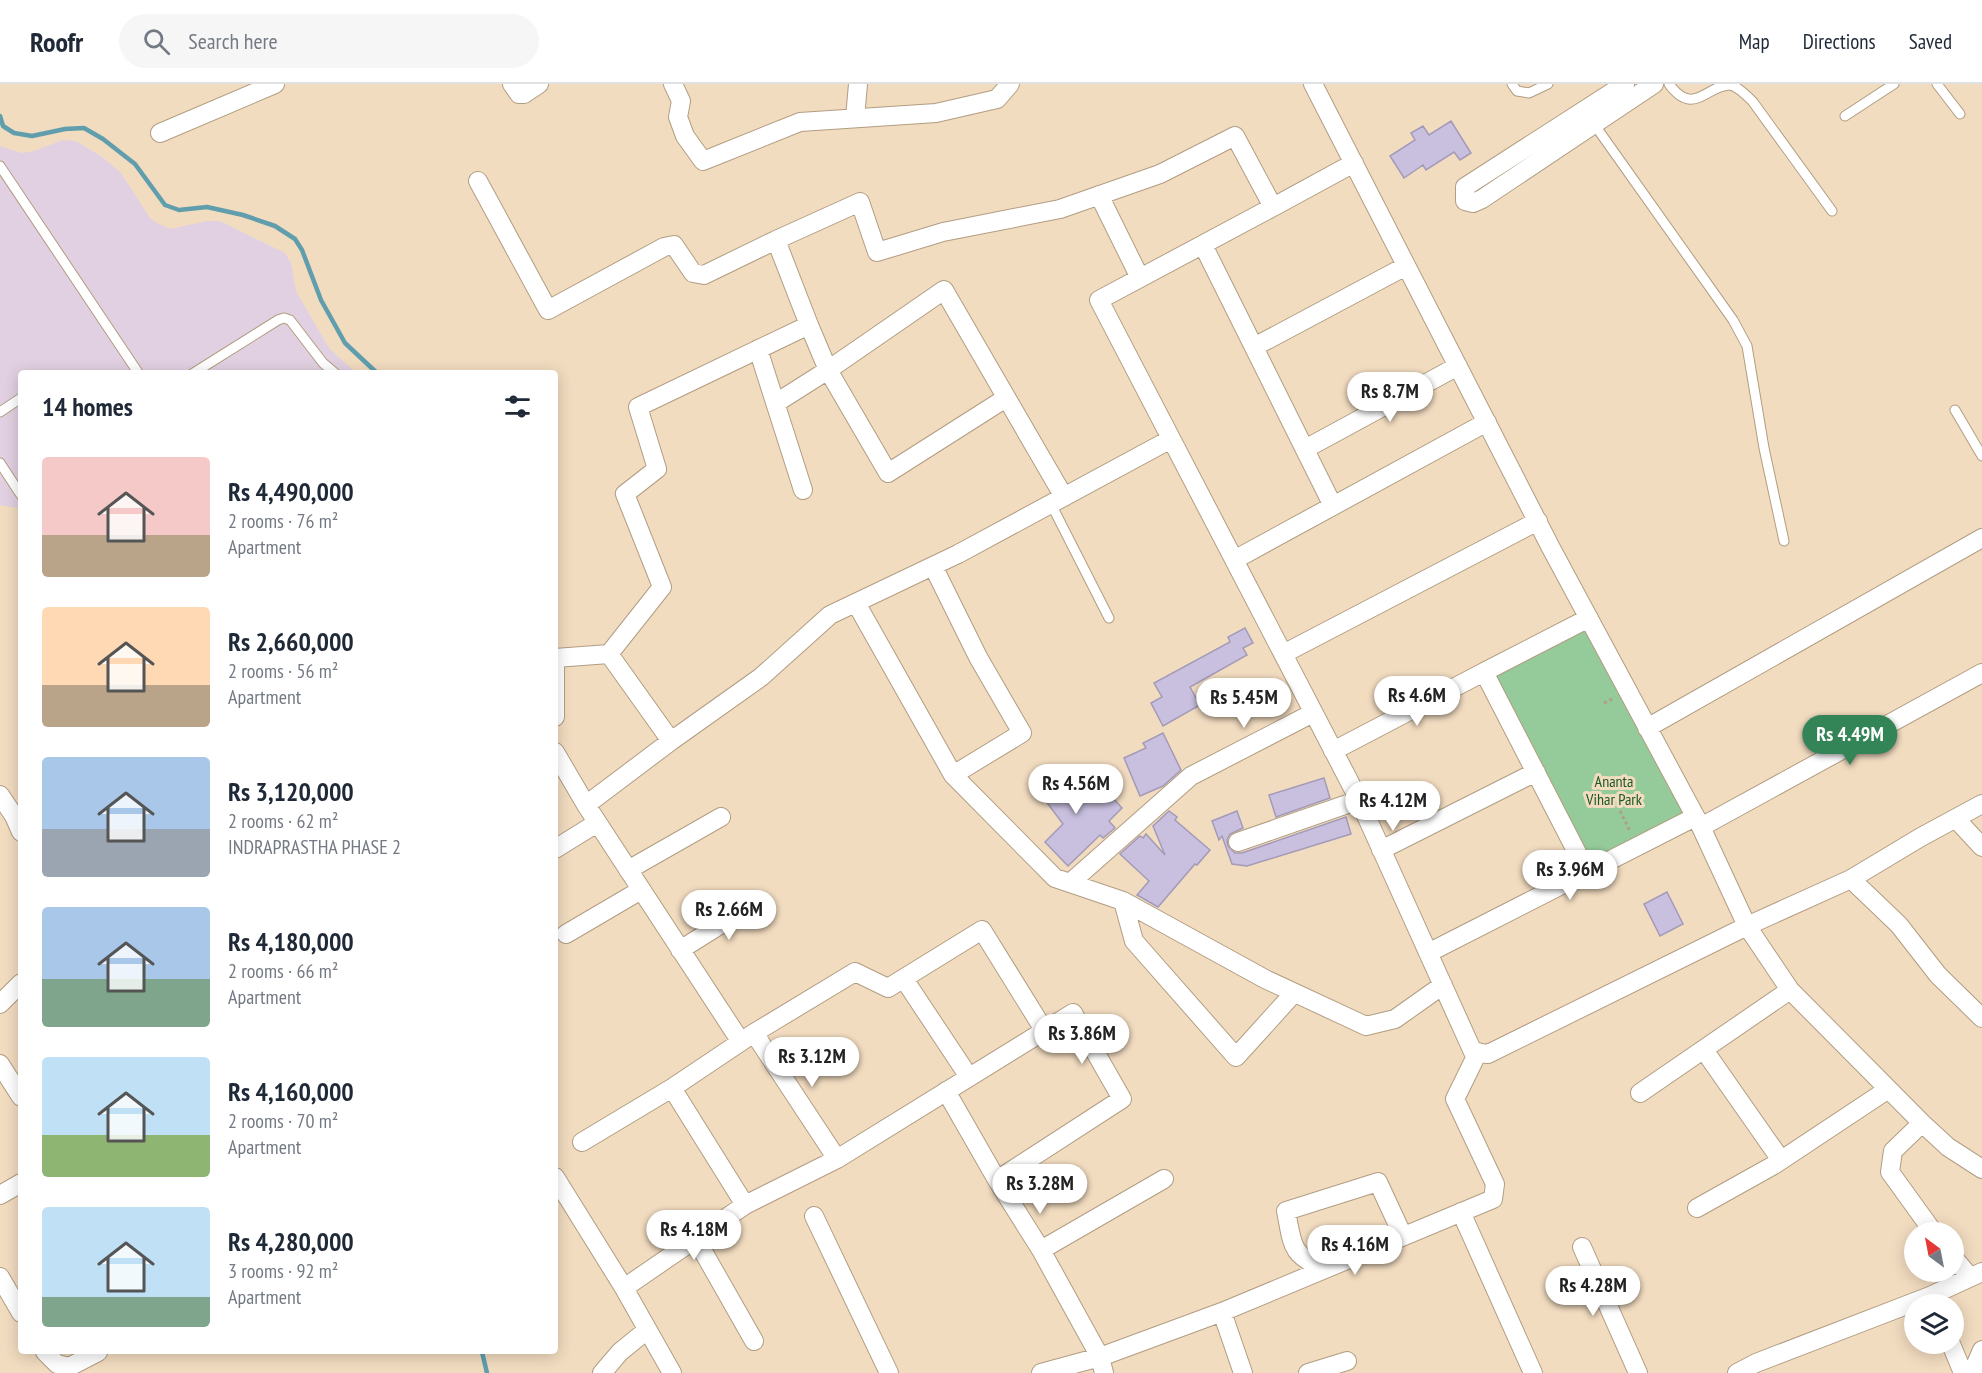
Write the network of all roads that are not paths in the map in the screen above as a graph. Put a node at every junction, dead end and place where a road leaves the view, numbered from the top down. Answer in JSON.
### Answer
{"nodes":[{"id":1,"x":275,"y":84,"type":"edge"},
{"id":2,"x":512,"y":84,"type":"edge"},
{"id":3,"x":541,"y":84,"type":"edge"},
{"id":4,"x":551,"y":84,"type":"edge"},
{"id":5,"x":673,"y":84,"type":"edge"},
{"id":6,"x":858,"y":84,"type":"edge"},
{"id":7,"x":1010,"y":84,"type":"edge"},
{"id":8,"x":1313,"y":84,"type":"edge"},
{"id":9,"x":1512,"y":84,"type":"edge"},
{"id":10,"x":1548,"y":84,"type":"edge"},
{"id":11,"x":1625,"y":84,"type":"edge"},
{"id":12,"x":1654,"y":84,"type":"edge"},
{"id":13,"x":1669,"y":84,"type":"edge"},
{"id":14,"x":1894,"y":84,"type":"edge"},
{"id":15,"x":1937,"y":84,"type":"edge"},
{"id":16,"x":1960,"y":114,"type":"dead end"},
{"id":17,"x":1845,"y":116,"type":"dead end"},
{"id":18,"x":855,"y":118,"type":"junction"},
{"id":19,"x":1594,"y":124,"type":"junction"},
{"id":20,"x":160,"y":133,"type":"dead end"},
{"id":21,"x":1354,"y":164,"type":"junction"},
{"id":22,"x":0,"y":166,"type":"edge"},
{"id":23,"x":477,"y":181,"type":"dead end"},
{"id":24,"x":1099,"y":195,"type":"junction"},
{"id":25,"x":1273,"y":207,"type":"junction"},
{"id":26,"x":1832,"y":212,"type":"dead end"},
{"id":27,"x":777,"y":240,"type":"junction"},
{"id":28,"x":1203,"y":245,"type":"junction"},
{"id":29,"x":1406,"y":266,"type":"junction"},
{"id":30,"x":1140,"y":278,"type":"junction"},
{"id":31,"x":809,"y":325,"type":"junction"},
{"id":32,"x":1254,"y":347,"type":"junction"},
{"id":33,"x":759,"y":349,"type":"junction"},
{"id":34,"x":1458,"y":366,"type":"junction"},
{"id":35,"x":136,"y":370,"type":"edge"},
{"id":36,"x":199,"y":370,"type":"edge"},
{"id":37,"x":328,"y":370,"type":"edge"},
{"id":38,"x":828,"y":370,"type":"junction"},
{"id":39,"x":1006,"y":398,"type":"junction"},
{"id":40,"x":18,"y":400,"type":"edge"},
{"id":41,"x":776,"y":404,"type":"junction"},
{"id":42,"x":1955,"y":410,"type":"dead end"},
{"id":43,"x":0,"y":412,"type":"edge"},
{"id":44,"x":1487,"y":422,"type":"junction"},
{"id":45,"x":1171,"y":439,"type":"junction"},
{"id":46,"x":1305,"y":449,"type":"junction"},
{"id":47,"x":1982,"y":456,"type":"edge"},
{"id":48,"x":0,"y":463,"type":"edge"},
{"id":49,"x":18,"y":490,"type":"edge"},
{"id":50,"x":803,"y":490,"type":"dead end"},
{"id":51,"x":1057,"y":501,"type":"junction"},
{"id":52,"x":1333,"y":506,"type":"junction"},
{"id":53,"x":1538,"y":521,"type":"junction"},
{"id":54,"x":1982,"y":538,"type":"edge"},
{"id":55,"x":1784,"y":541,"type":"dead end"},
{"id":56,"x":1233,"y":560,"type":"junction"},
{"id":57,"x":933,"y":566,"type":"junction"},
{"id":58,"x":856,"y":603,"type":"junction"},
{"id":59,"x":1108,"y":618,"type":"dead end"},
{"id":60,"x":1589,"y":618,"type":"junction"},
{"id":61,"x":609,"y":654,"type":"junction"},
{"id":62,"x":1283,"y":654,"type":"junction"},
{"id":63,"x":558,"y":658,"type":"edge"},
{"id":64,"x":1484,"y":672,"type":"junction"},
{"id":65,"x":1982,"y":673,"type":"edge"},
{"id":66,"x":1313,"y":713,"type":"junction"},
{"id":67,"x":1647,"y":728,"type":"junction"},
{"id":68,"x":671,"y":741,"type":"junction"},
{"id":69,"x":1333,"y":751,"type":"junction"},
{"id":70,"x":558,"y":757,"type":"edge"},
{"id":71,"x":1536,"y":772,"type":"junction"},
{"id":72,"x":952,"y":775,"type":"junction"},
{"id":73,"x":0,"y":795,"type":"edge"},
{"id":74,"x":1359,"y":800,"type":"junction"},
{"id":75,"x":1982,"y":804,"type":"edge"},
{"id":76,"x":586,"y":805,"type":"junction"},
{"id":77,"x":721,"y":817,"type":"dead end"},
{"id":78,"x":1956,"y":819,"type":"junction"},
{"id":79,"x":1698,"y":822,"type":"junction"},
{"id":80,"x":18,"y":823,"type":"edge"},
{"id":81,"x":597,"y":823,"type":"junction"},
{"id":82,"x":1238,"y":842,"type":"dead end"},
{"id":83,"x":558,"y":847,"type":"edge"},
{"id":84,"x":1982,"y":847,"type":"edge"},
{"id":85,"x":1381,"y":850,"type":"junction"},
{"id":86,"x":628,"y":870,"type":"junction"},
{"id":87,"x":1587,"y":872,"type":"junction"},
{"id":88,"x":1851,"y":879,"type":"junction"},
{"id":89,"x":1070,"y":883,"type":"junction"},
{"id":90,"x":640,"y":890,"type":"junction"},
{"id":91,"x":758,"y":901,"type":"dead end"},
{"id":92,"x":1123,"y":902,"type":"junction"},
{"id":93,"x":1747,"y":926,"type":"junction"},
{"id":94,"x":566,"y":934,"type":"dead end"},
{"id":95,"x":680,"y":950,"type":"junction"},
{"id":96,"x":1428,"y":953,"type":"junction"},
{"id":97,"x":904,"y":979,"type":"junction"},
{"id":98,"x":1443,"y":985,"type":"junction"},
{"id":99,"x":18,"y":986,"type":"edge"},
{"id":100,"x":1790,"y":990,"type":"junction"},
{"id":101,"x":1294,"y":993,"type":"junction"},
{"id":102,"x":0,"y":1004,"type":"edge"},
{"id":103,"x":1982,"y":1018,"type":"edge"},
{"id":104,"x":1044,"y":1030,"type":"junction"},
{"id":105,"x":747,"y":1037,"type":"junction"},
{"id":106,"x":1704,"y":1050,"type":"junction"},
{"id":107,"x":1478,"y":1052,"type":"junction"},
{"id":108,"x":0,"y":1064,"type":"edge"},
{"id":109,"x":969,"y":1077,"type":"junction"},
{"id":110,"x":672,"y":1088,"type":"junction"},
{"id":111,"x":1887,"y":1090,"type":"junction"},
{"id":112,"x":946,"y":1091,"type":"junction"},
{"id":113,"x":18,"y":1092,"type":"edge"},
{"id":114,"x":1640,"y":1093,"type":"dead end"},
{"id":115,"x":1922,"y":1124,"type":"junction"},
{"id":116,"x":582,"y":1142,"type":"dead end"},
{"id":117,"x":837,"y":1159,"type":"junction"},
{"id":118,"x":1781,"y":1160,"type":"junction"},
{"id":119,"x":1982,"y":1169,"type":"edge"},
{"id":120,"x":1164,"y":1179,"type":"dead end"},
{"id":121,"x":997,"y":1180,"type":"junction"},
{"id":122,"x":558,"y":1182,"type":"edge"},
{"id":123,"x":18,"y":1185,"type":"edge"},
{"id":124,"x":0,"y":1195,"type":"edge"},
{"id":125,"x":745,"y":1205,"type":"junction"},
{"id":126,"x":1696,"y":1208,"type":"dead end"},
{"id":127,"x":1461,"y":1212,"type":"junction"},
{"id":128,"x":814,"y":1216,"type":"dead end"},
{"id":129,"x":1926,"y":1222,"type":"edge"},
{"id":130,"x":1403,"y":1236,"type":"junction"},
{"id":131,"x":696,"y":1239,"type":"junction"},
{"id":132,"x":1582,"y":1247,"type":"dead end"},
{"id":133,"x":1041,"y":1250,"type":"junction"},
{"id":134,"x":1964,"y":1266,"type":"edge"},
{"id":135,"x":1324,"y":1269,"type":"junction"},
{"id":136,"x":1976,"y":1275,"type":"edge"},
{"id":137,"x":0,"y":1277,"type":"edge"},
{"id":138,"x":624,"y":1288,"type":"junction"},
{"id":139,"x":1943,"y":1294,"type":"edge"},
{"id":140,"x":18,"y":1308,"type":"edge"},
{"id":141,"x":1904,"y":1310,"type":"edge"},
{"id":142,"x":1222,"y":1312,"type":"junction"},
{"id":143,"x":647,"y":1330,"type":"junction"},
{"id":144,"x":754,"y":1341,"type":"dead end"},
{"id":145,"x":1982,"y":1350,"type":"edge"},
{"id":146,"x":47,"y":1354,"type":"edge"},
{"id":147,"x":94,"y":1354,"type":"edge"},
{"id":148,"x":1955,"y":1354,"type":"edge"},
{"id":149,"x":1347,"y":1361,"type":"dead end"},
{"id":150,"x":1102,"y":1365,"type":"edge"},
{"id":151,"x":602,"y":1373,"type":"edge"},
{"id":152,"x":672,"y":1373,"type":"edge"},
{"id":153,"x":889,"y":1373,"type":"edge"},
{"id":154,"x":1041,"y":1373,"type":"edge"},
{"id":155,"x":1243,"y":1373,"type":"edge"},
{"id":156,"x":1308,"y":1373,"type":"edge"},
{"id":157,"x":1533,"y":1373,"type":"edge"},
{"id":158,"x":1638,"y":1373,"type":"edge"},
{"id":159,"x":1737,"y":1373,"type":"edge"},
{"id":160,"x":1963,"y":1373,"type":"edge"},
{"id":161,"x":1972,"y":1373,"type":"edge"}],
"edges":[{"from":1,"to":20,"type":"street"},
{"from":2,"to":3,"type":"street"},
{"from":3,"to":4,"type":"street"},
{"from":5,"to":18,"type":"street"},
{"from":6,"to":18,"type":"street"},
{"from":7,"to":18,"type":"street"},
{"from":8,"to":21,"type":"street"},
{"from":9,"to":10,"type":"lane"},
{"from":11,"to":19,"type":"street"},
{"from":12,"to":19,"type":"street"},
{"from":13,"to":26,"type":"lane"},
{"from":14,"to":17,"type":"lane"},
{"from":15,"to":16,"type":"lane"},
{"from":19,"to":55,"type":"lane"},
{"from":21,"to":25,"type":"street"},
{"from":21,"to":29,"type":"street"},
{"from":22,"to":35,"type":"lane"},
{"from":23,"to":27,"type":"street"},
{"from":24,"to":25,"type":"street"},
{"from":24,"to":27,"type":"street"},
{"from":24,"to":30,"type":"street"},
{"from":25,"to":28,"type":"street"},
{"from":27,"to":31,"type":"street"},
{"from":28,"to":30,"type":"street"},
{"from":28,"to":32,"type":"street"},
{"from":29,"to":32,"type":"street"},
{"from":29,"to":34,"type":"street"},
{"from":30,"to":45,"type":"street"},
{"from":31,"to":33,"type":"street"},
{"from":31,"to":38,"type":"street"},
{"from":32,"to":46,"type":"street"},
{"from":33,"to":41,"type":"street"},
{"from":33,"to":61,"type":"street"},
{"from":34,"to":44,"type":"street"},
{"from":34,"to":46,"type":"street"},
{"from":36,"to":37,"type":"lane"},
{"from":38,"to":39,"type":"street"},
{"from":38,"to":39,"type":"street"},
{"from":38,"to":41,"type":"street"},
{"from":39,"to":51,"type":"street"},
{"from":40,"to":43,"type":"lane"},
{"from":41,"to":50,"type":"street"},
{"from":42,"to":47,"type":"lane"},
{"from":44,"to":52,"type":"street"},
{"from":44,"to":53,"type":"street"},
{"from":45,"to":51,"type":"street"},
{"from":45,"to":56,"type":"street"},
{"from":46,"to":52,"type":"street"},
{"from":48,"to":49,"type":"lane"},
{"from":51,"to":57,"type":"street"},
{"from":51,"to":59,"type":"lane"},
{"from":52,"to":56,"type":"street"},
{"from":53,"to":60,"type":"street"},
{"from":53,"to":62,"type":"street"},
{"from":54,"to":67,"type":"street"},
{"from":56,"to":62,"type":"street"},
{"from":57,"to":58,"type":"street"},
{"from":57,"to":72,"type":"street"},
{"from":58,"to":68,"type":"street"},
{"from":58,"to":72,"type":"street"},
{"from":60,"to":64,"type":"street"},
{"from":60,"to":67,"type":"street"},
{"from":61,"to":63,"type":"street"},
{"from":61,"to":68,"type":"street"},
{"from":62,"to":66,"type":"street"},
{"from":64,"to":69,"type":"street"},
{"from":64,"to":71,"type":"street"},
{"from":65,"to":79,"type":"street"},
{"from":66,"to":69,"type":"street"},
{"from":66,"to":89,"type":"street"},
{"from":67,"to":79,"type":"street"},
{"from":68,"to":76,"type":"street"},
{"from":69,"to":74,"type":"street"},
{"from":70,"to":76,"type":"street"},
{"from":71,"to":85,"type":"street"},
{"from":71,"to":87,"type":"street"},
{"from":72,"to":89,"type":"street"},
{"from":73,"to":80,"type":"street"},
{"from":74,"to":82,"type":"street"},
{"from":74,"to":85,"type":"street"},
{"from":75,"to":78,"type":"street"},
{"from":76,"to":81,"type":"street"},
{"from":77,"to":86,"type":"street"},
{"from":78,"to":84,"type":"street"},
{"from":78,"to":88,"type":"street"},
{"from":79,"to":87,"type":"street"},
{"from":79,"to":93,"type":"street"},
{"from":81,"to":83,"type":"street"},
{"from":81,"to":86,"type":"street"},
{"from":85,"to":96,"type":"street"},
{"from":86,"to":90,"type":"street"},
{"from":87,"to":96,"type":"street"},
{"from":88,"to":93,"type":"street"},
{"from":88,"to":103,"type":"street"},
{"from":89,"to":92,"type":"street"},
{"from":90,"to":94,"type":"street"},
{"from":90,"to":95,"type":"street"},
{"from":91,"to":95,"type":"street"},
{"from":92,"to":101,"type":"street"},
{"from":92,"to":101,"type":"street"},
{"from":93,"to":100,"type":"street"},
{"from":93,"to":107,"type":"street"},
{"from":95,"to":105,"type":"street"},
{"from":96,"to":98,"type":"street"},
{"from":97,"to":104,"type":"street"},
{"from":97,"to":105,"type":"street"},
{"from":97,"to":109,"type":"street"},
{"from":98,"to":101,"type":"street"},
{"from":98,"to":107,"type":"street"},
{"from":99,"to":102,"type":"street"},
{"from":100,"to":106,"type":"street"},
{"from":100,"to":111,"type":"street"},
{"from":104,"to":109,"type":"street"},
{"from":104,"to":121,"type":"street"},
{"from":105,"to":110,"type":"street"},
{"from":105,"to":117,"type":"street"},
{"from":106,"to":114,"type":"street"},
{"from":106,"to":118,"type":"street"},
{"from":107,"to":127,"type":"street"},
{"from":108,"to":113,"type":"street"},
{"from":109,"to":112,"type":"street"},
{"from":110,"to":116,"type":"street"},
{"from":110,"to":125,"type":"street"},
{"from":111,"to":115,"type":"street"},
{"from":111,"to":118,"type":"street"},
{"from":112,"to":117,"type":"street"},
{"from":112,"to":121,"type":"street"},
{"from":115,"to":119,"type":"street"},
{"from":115,"to":129,"type":"street"},
{"from":117,"to":125,"type":"street"},
{"from":118,"to":126,"type":"street"},
{"from":120,"to":133,"type":"street"},
{"from":121,"to":133,"type":"street"},
{"from":122,"to":138,"type":"street"},
{"from":123,"to":124,"type":"street"},
{"from":125,"to":131,"type":"street"},
{"from":127,"to":130,"type":"street"},
{"from":127,"to":157,"type":"street"},
{"from":128,"to":153,"type":"street"},
{"from":130,"to":135,"type":"street"},
{"from":130,"to":135,"type":"street"},
{"from":131,"to":138,"type":"street"},
{"from":131,"to":144,"type":"street"},
{"from":132,"to":158,"type":"street"},
{"from":133,"to":150,"type":"street"},
{"from":134,"to":136,"type":"street"},
{"from":135,"to":142,"type":"street"},
{"from":136,"to":139,"type":"street"},
{"from":137,"to":140,"type":"street"},
{"from":138,"to":143,"type":"street"},
{"from":141,"to":159,"type":"street"},
{"from":142,"to":150,"type":"street"},
{"from":142,"to":155,"type":"street"},
{"from":143,"to":151,"type":"street"},
{"from":143,"to":152,"type":"street"},
{"from":145,"to":161,"type":"street"},
{"from":146,"to":147,"type":"street"},
{"from":148,"to":160,"type":"street"},
{"from":149,"to":156,"type":"street"},
{"from":150,"to":154,"type":"street"}]}
